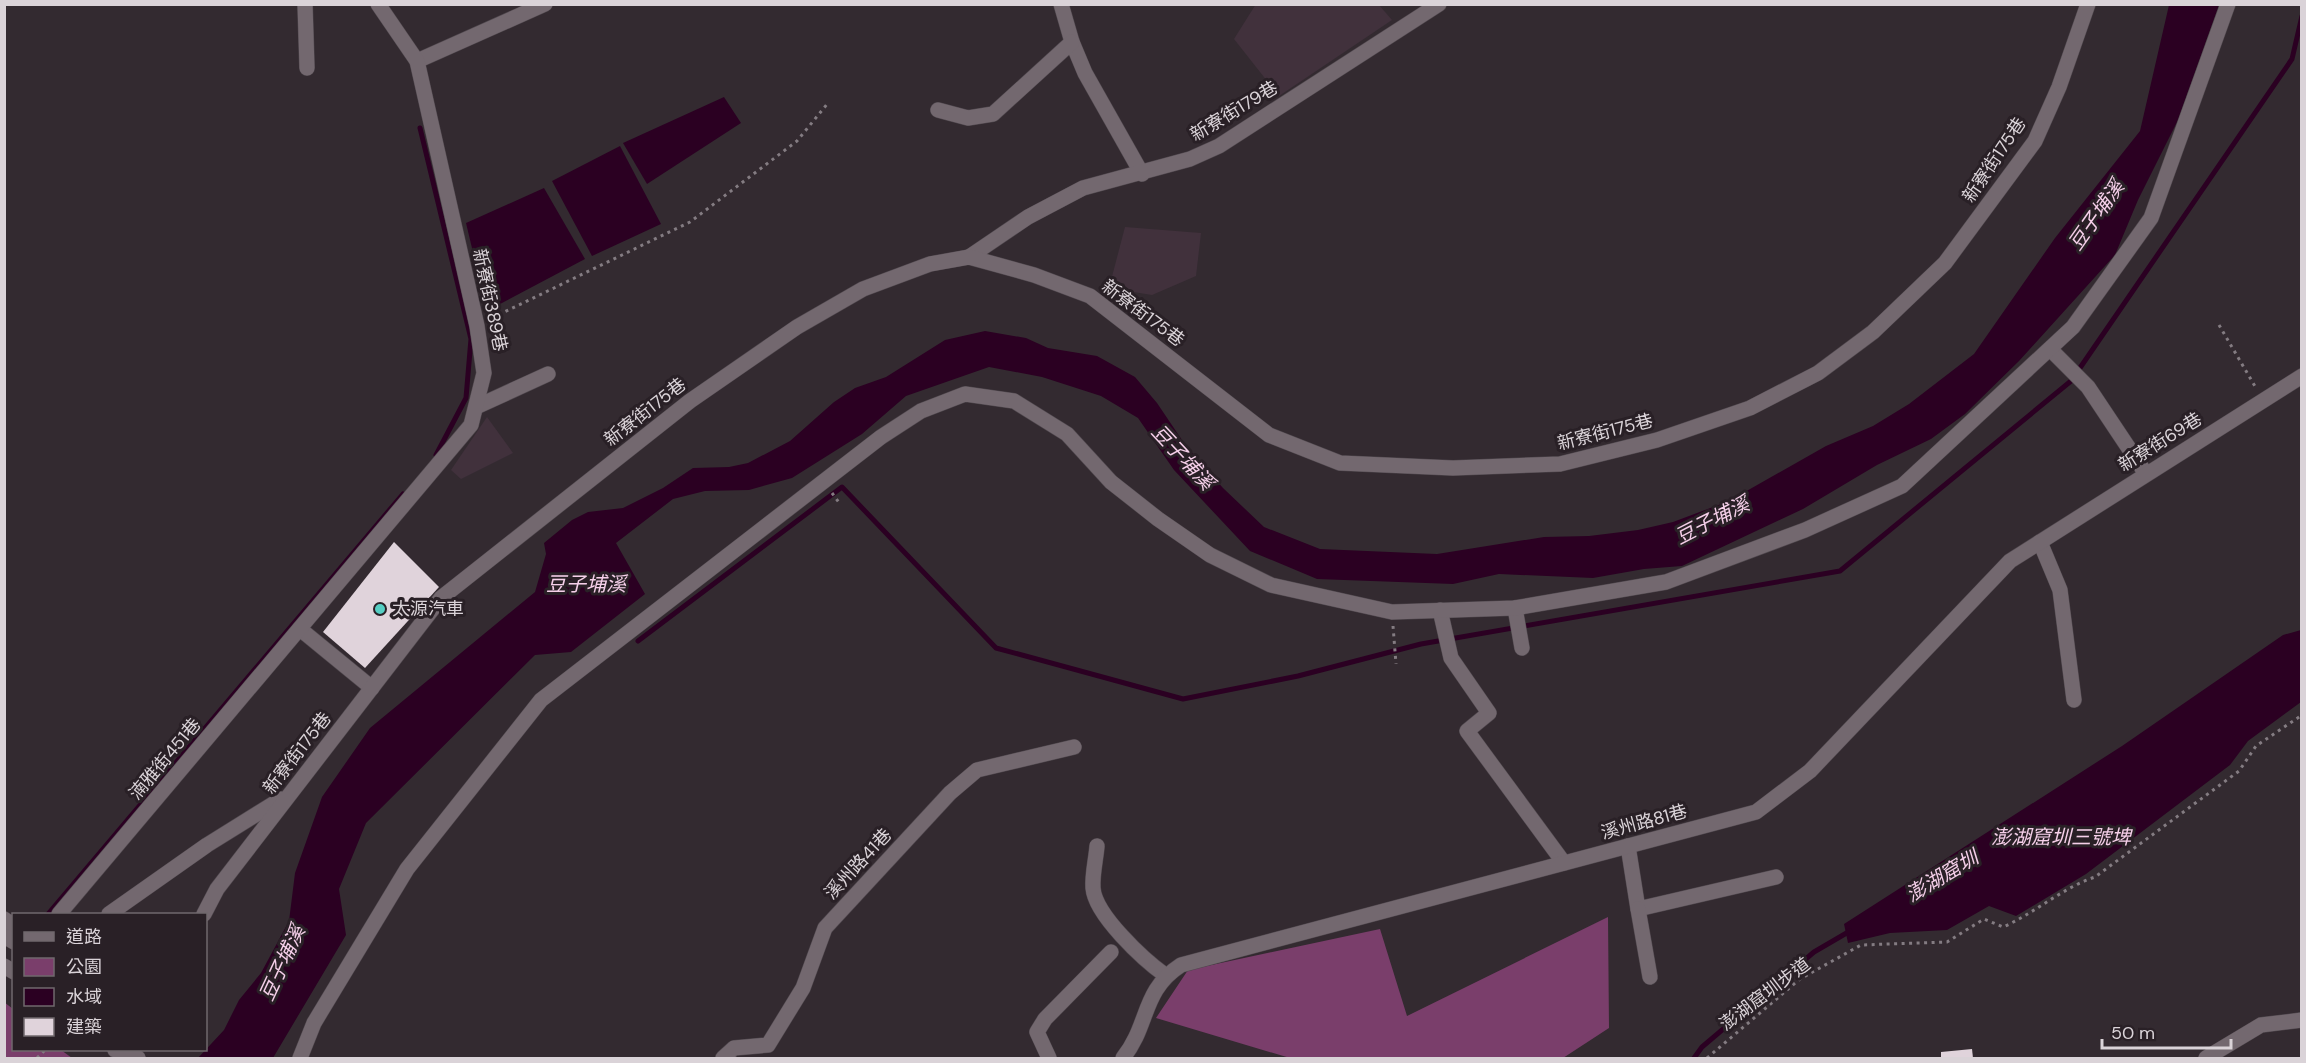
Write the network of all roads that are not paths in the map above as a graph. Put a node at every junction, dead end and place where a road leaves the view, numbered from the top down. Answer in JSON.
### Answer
{"nodes":[{"id":1,"x":305,"y":4,"type":"edge"},
{"id":2,"x":378,"y":4,"type":"edge"},
{"id":3,"x":545,"y":4,"type":"edge"},
{"id":4,"x":1061,"y":4,"type":"edge"},
{"id":5,"x":1439,"y":4,"type":"edge"},
{"id":6,"x":2088,"y":4,"type":"edge"},
{"id":7,"x":2228,"y":4,"type":"edge"},
{"id":8,"x":1072,"y":42,"type":"junction"},
{"id":9,"x":417,"y":62,"type":"junction"},
{"id":10,"x":307,"y":68,"type":"dead end"},
{"id":11,"x":938,"y":110,"type":"dead end"},
{"id":12,"x":1142,"y":174,"type":"junction"},
{"id":13,"x":969,"y":257,"type":"junction"},
{"id":14,"x":2050,"y":349,"type":"junction"},
{"id":15,"x":548,"y":374,"type":"dead end"},
{"id":16,"x":2301,"y":376,"type":"edge"},
{"id":17,"x":476,"y":407,"type":"junction"},
{"id":18,"x":2146,"y":474,"type":"junction"},
{"id":19,"x":2040,"y":542,"type":"junction"},
{"id":20,"x":1440,"y":610,"type":"junction"},
{"id":21,"x":300,"y":629,"type":"junction"},
{"id":22,"x":372,"y":688,"type":"junction"},
{"id":23,"x":2074,"y":700,"type":"dead end"},
{"id":24,"x":1074,"y":747,"type":"dead end"},
{"id":25,"x":291,"y":792,"type":"junction"},
{"id":26,"x":1097,"y":846,"type":"dead end"},
{"id":27,"x":1628,"y":846,"type":"junction"},
{"id":28,"x":1564,"y":863,"type":"junction"},
{"id":29,"x":1776,"y":876,"type":"dead end"},
{"id":30,"x":1638,"y":909,"type":"junction"},
{"id":31,"x":61,"y":913,"type":"edge"},
{"id":32,"x":112,"y":913,"type":"edge"},
{"id":33,"x":205,"y":913,"type":"edge"},
{"id":34,"x":1111,"y":952,"type":"dead end"},
{"id":35,"x":1165,"y":975,"type":"junction"},
{"id":36,"x":1650,"y":977,"type":"dead end"},
{"id":37,"x":2301,"y":1020,"type":"edge"},
{"id":38,"x":300,"y":1059,"type":"edge"},
{"id":39,"x":723,"y":1059,"type":"edge"},
{"id":40,"x":1050,"y":1059,"type":"edge"},
{"id":41,"x":1123,"y":1059,"type":"edge"},
{"id":42,"x":2206,"y":1059,"type":"edge"}],
"edges":[{"from":1,"to":10,"type":"street"},
{"from":2,"to":9,"type":"street","name":"新寮街389巷"},
{"from":3,"to":9,"type":"street"},
{"from":4,"to":8,"type":"street"},
{"from":5,"to":12,"type":"street","name":"新寮街179巷"},
{"from":6,"to":13,"type":"street","name":"新寮街175巷"},
{"from":7,"to":14,"type":"street"},
{"from":8,"to":11,"type":"street"},
{"from":8,"to":12,"type":"street"},
{"from":9,"to":17,"type":"street","name":"新寮街389巷"},
{"from":12,"to":13,"type":"street","name":"新寮街179巷"},
{"from":13,"to":22,"type":"street","name":"新寮街175巷"},
{"from":14,"to":18,"type":"street"},
{"from":14,"to":20,"type":"street"},
{"from":15,"to":17,"type":"street"},
{"from":16,"to":18,"type":"street","name":"新寮街69巷"},
{"from":17,"to":21,"type":"street","name":"新寮街389巷"},
{"from":18,"to":19,"type":"street","name":"新寮街69巷"},
{"from":19,"to":23,"type":"street"},
{"from":19,"to":27,"type":"street","name":"溪州路81巷"},
{"from":20,"to":28,"type":"street"},
{"from":20,"to":38,"type":"street"},
{"from":21,"to":22,"type":"street"},
{"from":21,"to":31,"type":"street","name":"湳雅街451巷"},
{"from":22,"to":25,"type":"street","name":"新寮街175巷"},
{"from":24,"to":39,"type":"street","name":"溪州路41巷"},
{"from":25,"to":32,"type":"street"},
{"from":25,"to":33,"type":"street","name":"新寮街175巷"},
{"from":26,"to":35,"type":"street"},
{"from":27,"to":28,"type":"street","name":"溪州路81巷"},
{"from":27,"to":30,"type":"street"},
{"from":28,"to":35,"type":"street","name":"溪州路81巷"},
{"from":29,"to":30,"type":"street"},
{"from":30,"to":36,"type":"street"},
{"from":34,"to":40,"type":"street"},
{"from":35,"to":41,"type":"street"},
{"from":37,"to":42,"type":"street"}]}
